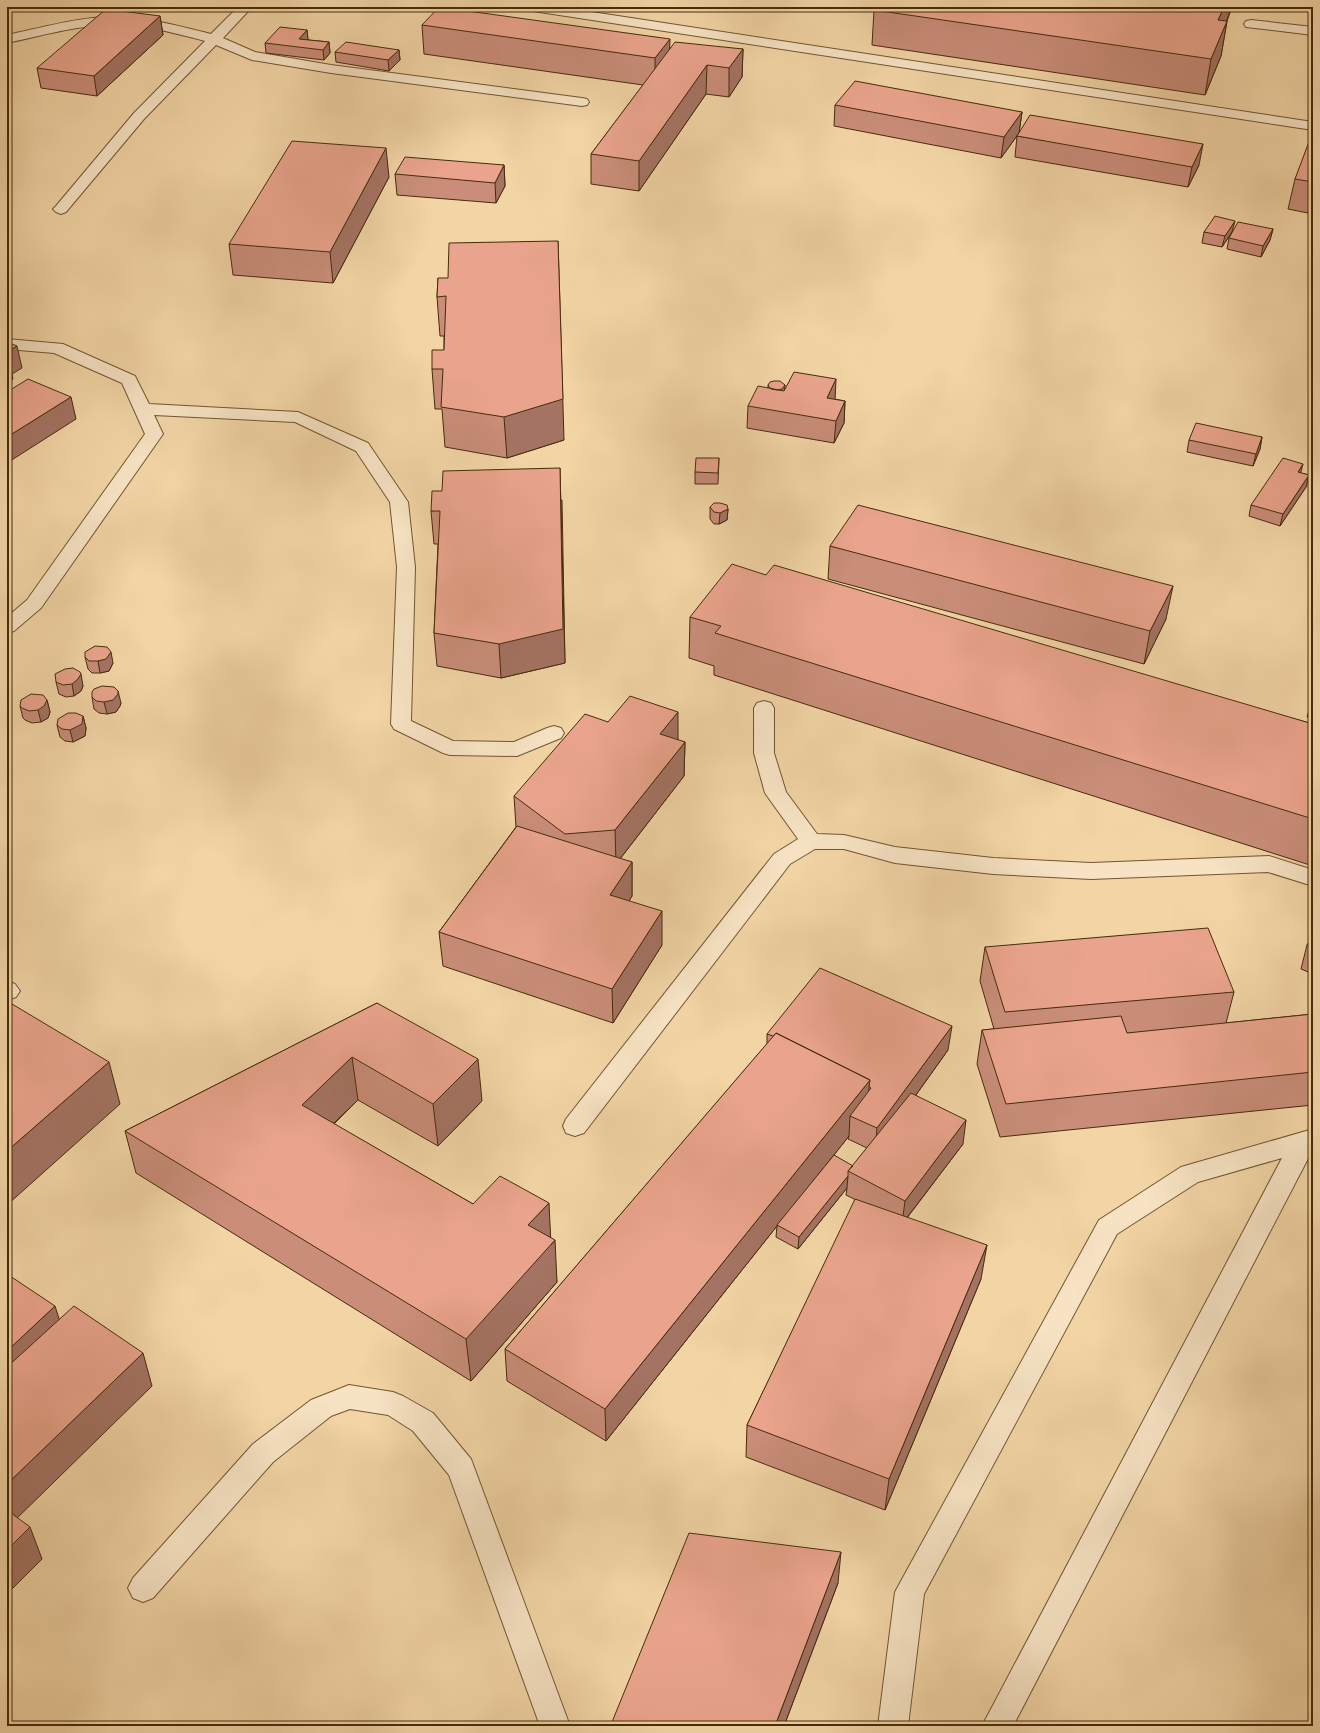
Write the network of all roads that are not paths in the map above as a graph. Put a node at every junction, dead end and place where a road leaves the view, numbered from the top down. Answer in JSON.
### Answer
{"nodes":[{"id":1,"x":245,"y":7,"type":"edge"},
{"id":2,"x":533,"y":7,"type":"edge"},
{"id":3,"x":1251,"y":24,"type":"dead end"},
{"id":4,"x":1313,"y":31,"type":"edge"},
{"id":5,"x":7,"y":39,"type":"edge"},
{"id":6,"x":214,"y":39,"type":"junction"},
{"id":7,"x":582,"y":102,"type":"dead end"},
{"id":8,"x":1313,"y":126,"type":"edge"},
{"id":9,"x":62,"y":209,"type":"dead end"},
{"id":10,"x":7,"y":344,"type":"edge"},
{"id":11,"x":142,"y":409,"type":"junction"},
{"id":12,"x":7,"y":627,"type":"edge"},
{"id":13,"x":764,"y":708,"type":"dead end"},
{"id":14,"x":554,"y":733,"type":"dead end"},
{"id":15,"x":811,"y":841,"type":"junction"},
{"id":16,"x":1313,"y":878,"type":"edge"},
{"id":17,"x":575,"y":1126,"type":"dead end"},
{"id":18,"x":1308,"y":1140,"type":"edge"},
{"id":19,"x":143,"y":1588,"type":"dead end"},
{"id":20,"x":555,"y":1726,"type":"edge"},
{"id":21,"x":894,"y":1726,"type":"edge"},
{"id":22,"x":997,"y":1726,"type":"edge"}],
"edges":[{"from":1,"to":6,"type":"street"},
{"from":2,"to":8,"type":"street"},
{"from":3,"to":4,"type":"street"},
{"from":5,"to":6,"type":"street"},
{"from":6,"to":7,"type":"street"},
{"from":6,"to":9,"type":"street"},
{"from":10,"to":11,"type":"street"},
{"from":11,"to":12,"type":"street"},
{"from":11,"to":14,"type":"street"},
{"from":13,"to":15,"type":"street"},
{"from":15,"to":16,"type":"street"},
{"from":15,"to":17,"type":"street"},
{"from":18,"to":21,"type":"street"},
{"from":18,"to":22,"type":"street"},
{"from":19,"to":20,"type":"street"}]}
